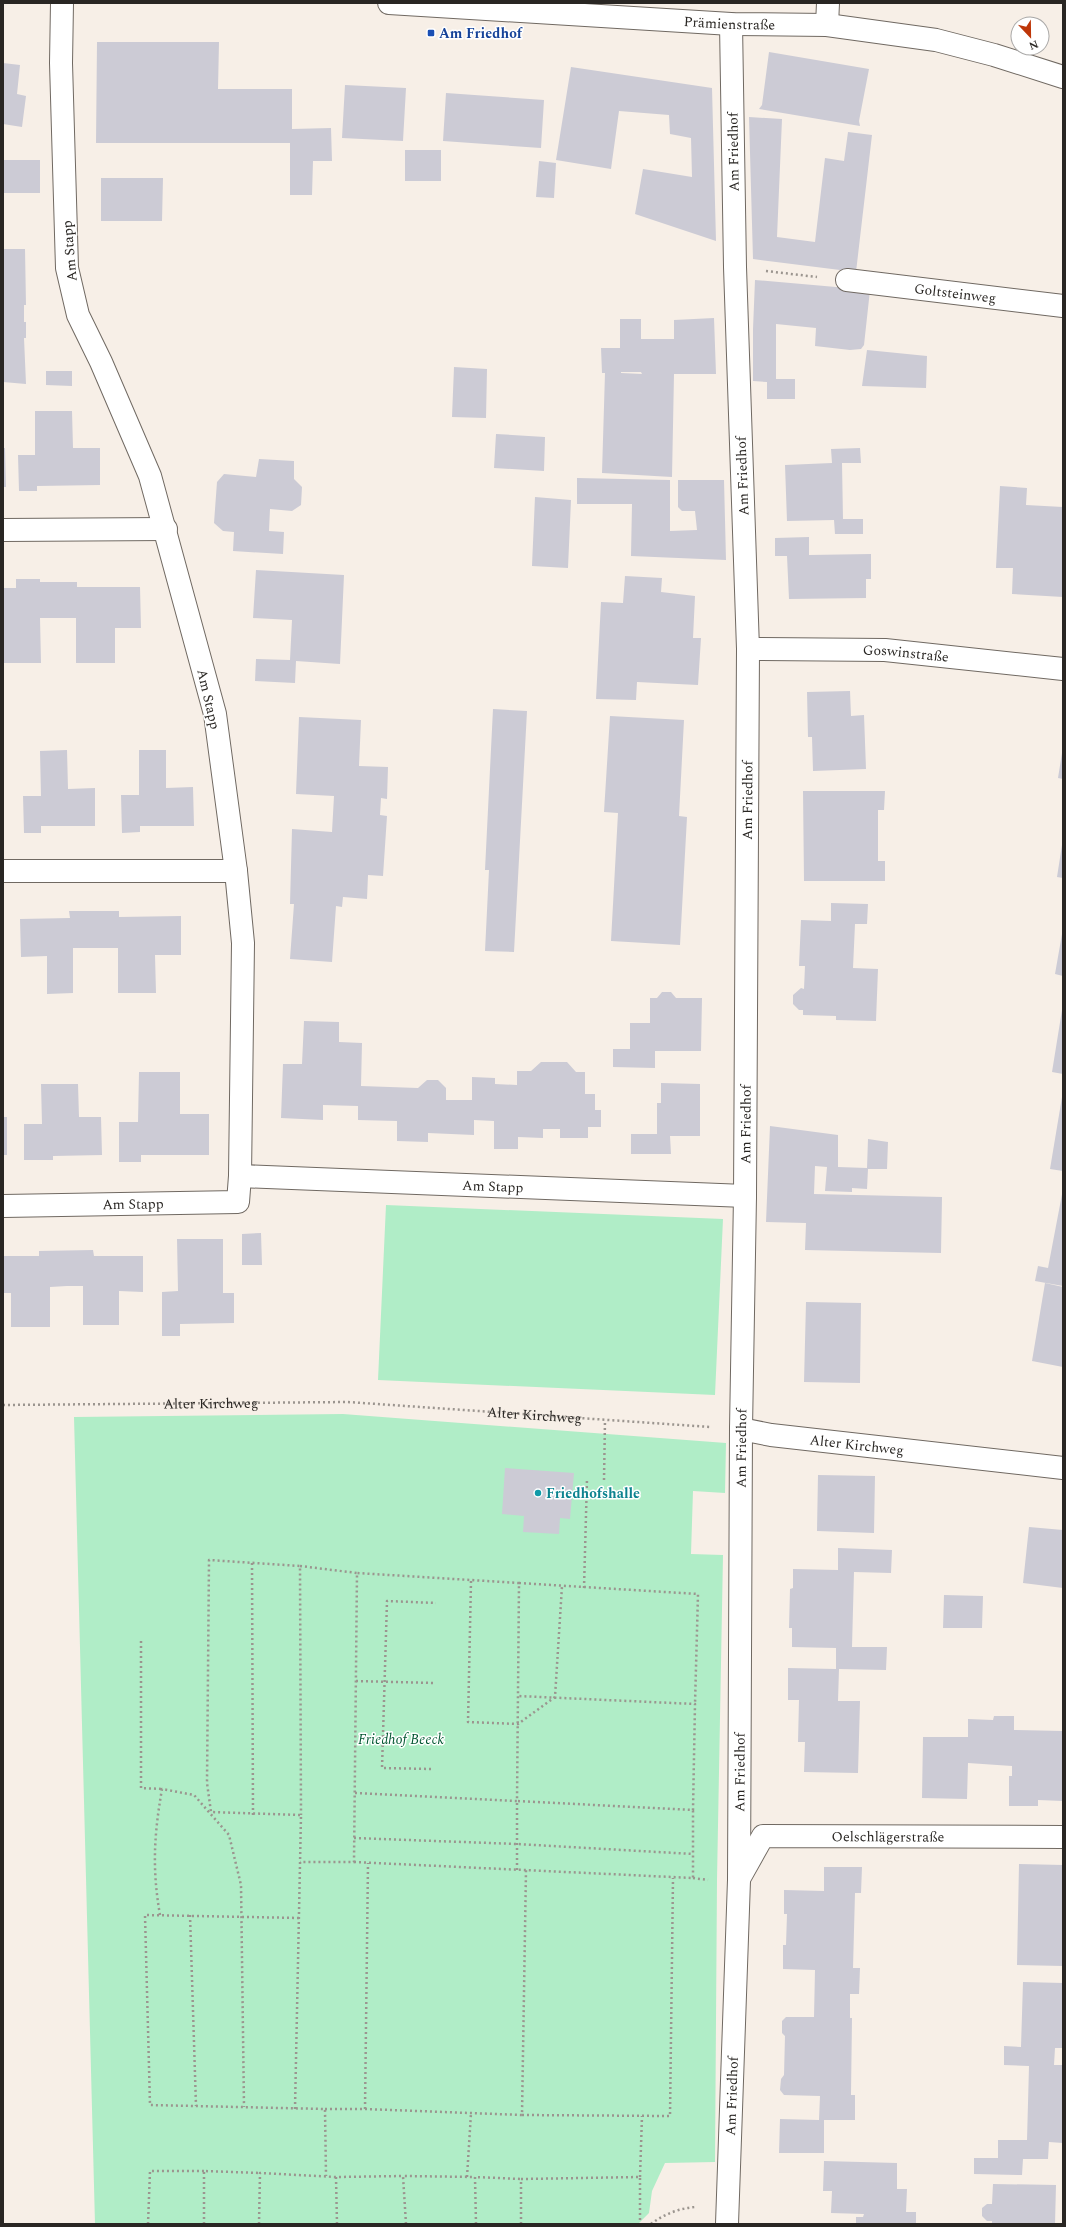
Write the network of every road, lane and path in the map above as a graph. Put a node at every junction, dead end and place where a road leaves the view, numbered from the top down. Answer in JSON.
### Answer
{"nodes":[{"id":1,"x":62,"y":3,"type":"edge"},
{"id":2,"x":389,"y":3,"type":"edge"},
{"id":3,"x":828,"y":3,"type":"edge"},
{"id":4,"x":731,"y":24,"type":"junction"},
{"id":5,"x":827,"y":25,"type":"junction"},
{"id":6,"x":1063,"y":77,"type":"edge"},
{"id":7,"x":736,"y":267,"type":"junction"},
{"id":8,"x":847,"y":280,"type":"joint"},
{"id":9,"x":1063,"y":306,"type":"edge"},
{"id":10,"x":166,"y":529,"type":"junction"},
{"id":11,"x":3,"y":530,"type":"edge"},
{"id":12,"x":748,"y":648,"type":"junction"},
{"id":13,"x":1063,"y":669,"type":"edge"},
{"id":14,"x":3,"y":871,"type":"edge"},
{"id":15,"x":236,"y":872,"type":"junction"},
{"id":16,"x":240,"y":1176,"type":"junction"},
{"id":17,"x":744,"y":1196,"type":"junction"},
{"id":18,"x":3,"y":1206,"type":"edge"},
{"id":19,"x":3,"y":1405,"type":"edge"},
{"id":20,"x":605,"y":1420,"type":"junction"},
{"id":21,"x":741,"y":1429,"type":"junction"},
{"id":22,"x":1063,"y":1468,"type":"edge"},
{"id":23,"x":587,"y":1479,"type":"dead end"},
{"id":24,"x":604,"y":1480,"type":"dead end"},
{"id":25,"x":252,"y":1563,"type":"junction"},
{"id":26,"x":300,"y":1566,"type":"junction"},
{"id":27,"x":357,"y":1573,"type":"junction"},
{"id":28,"x":471,"y":1580,"type":"junction"},
{"id":29,"x":519,"y":1583,"type":"junction"},
{"id":30,"x":562,"y":1586,"type":"junction"},
{"id":31,"x":584,"y":1588,"type":"junction"},
{"id":32,"x":436,"y":1603,"type":"dead end"},
{"id":33,"x":141,"y":1641,"type":"dead end"},
{"id":34,"x":356,"y":1682,"type":"junction"},
{"id":35,"x":384,"y":1682,"type":"junction"},
{"id":36,"x":434,"y":1683,"type":"dead end"},
{"id":37,"x":518,"y":1696,"type":"junction"},
{"id":38,"x":556,"y":1697,"type":"junction"},
{"id":39,"x":695,"y":1704,"type":"junction"},
{"id":40,"x":518,"y":1724,"type":"junction"},
{"id":41,"x":431,"y":1769,"type":"dead end"},
{"id":42,"x":162,"y":1789,"type":"junction"},
{"id":43,"x":355,"y":1793,"type":"junction"},
{"id":44,"x":517,"y":1801,"type":"junction"},
{"id":45,"x":694,"y":1810,"type":"junction"},
{"id":46,"x":211,"y":1812,"type":"junction"},
{"id":47,"x":253,"y":1815,"type":"junction"},
{"id":48,"x":301,"y":1815,"type":"junction"},
{"id":49,"x":1063,"y":1837,"type":"edge"},
{"id":50,"x":354,"y":1838,"type":"junction"},
{"id":51,"x":517,"y":1844,"type":"junction"},
{"id":52,"x":693,"y":1854,"type":"junction"},
{"id":53,"x":300,"y":1862,"type":"junction"},
{"id":54,"x":354,"y":1862,"type":"junction"},
{"id":55,"x":368,"y":1863,"type":"junction"},
{"id":56,"x":518,"y":1870,"type":"junction"},
{"id":57,"x":526,"y":1870,"type":"junction"},
{"id":58,"x":673,"y":1878,"type":"junction"},
{"id":59,"x":739,"y":1880,"type":"junction"},
{"id":60,"x":160,"y":1915,"type":"junction"},
{"id":61,"x":190,"y":1916,"type":"junction"},
{"id":62,"x":242,"y":1917,"type":"junction"},
{"id":63,"x":299,"y":1918,"type":"junction"},
{"id":64,"x":196,"y":2106,"type":"junction"},
{"id":65,"x":244,"y":2107,"type":"junction"},
{"id":66,"x":295,"y":2109,"type":"junction"},
{"id":67,"x":325,"y":2109,"type":"junction"},
{"id":68,"x":365,"y":2109,"type":"junction"},
{"id":69,"x":471,"y":2113,"type":"junction"},
{"id":70,"x":522,"y":2115,"type":"junction"},
{"id":71,"x":642,"y":2116,"type":"junction"},
{"id":72,"x":204,"y":2171,"type":"junction"},
{"id":73,"x":260,"y":2172,"type":"junction"},
{"id":74,"x":326,"y":2176,"type":"junction"},
{"id":75,"x":403,"y":2176,"type":"junction"},
{"id":76,"x":336,"y":2177,"type":"junction"},
{"id":77,"x":467,"y":2177,"type":"junction"},
{"id":78,"x":475,"y":2177,"type":"junction"},
{"id":79,"x":640,"y":2177,"type":"junction"},
{"id":80,"x":521,"y":2179,"type":"junction"},
{"id":81,"x":148,"y":2224,"type":"edge"},
{"id":82,"x":204,"y":2224,"type":"edge"},
{"id":83,"x":259,"y":2224,"type":"edge"},
{"id":84,"x":337,"y":2224,"type":"edge"},
{"id":85,"x":406,"y":2224,"type":"edge"},
{"id":86,"x":476,"y":2224,"type":"edge"},
{"id":87,"x":521,"y":2224,"type":"edge"},
{"id":88,"x":640,"y":2224,"type":"edge"},
{"id":89,"x":727,"y":2224,"type":"edge"}],
"edges":[{"from":1,"to":10,"type":"street","name":"Am Stapp"},
{"from":2,"to":4,"type":"street","name":"Prämienstraße"},
{"from":3,"to":5,"type":"street"},
{"from":4,"to":5,"type":"street","name":"Prämienstraße"},
{"from":4,"to":7,"type":"street","name":"Am Friedhof"},
{"from":5,"to":6,"type":"street","name":"Prämienstraße"},
{"from":7,"to":8,"type":"path"},
{"from":7,"to":12,"type":"street","name":"Am Friedhof"},
{"from":8,"to":9,"type":"street","name":"Goltsteinweg"},
{"from":10,"to":11,"type":"street"},
{"from":10,"to":15,"type":"street","name":"Am Stapp"},
{"from":12,"to":13,"type":"street","name":"Goswinstraße"},
{"from":12,"to":17,"type":"street","name":"Am Friedhof"},
{"from":14,"to":15,"type":"street"},
{"from":15,"to":16,"type":"street","name":"Am Stapp"},
{"from":16,"to":17,"type":"street","name":"Am Stapp"},
{"from":16,"to":18,"type":"street","name":"Am Stapp"},
{"from":17,"to":21,"type":"street","name":"Am Friedhof"},
{"from":19,"to":20,"type":"path","name":"Alter Kirchweg"},
{"from":20,"to":21,"type":"path","name":"Alter Kirchweg"},
{"from":20,"to":24,"type":"path"},
{"from":21,"to":22,"type":"street","name":"Alter Kirchweg"},
{"from":21,"to":59,"type":"street","name":"Am Friedhof"},
{"from":23,"to":31,"type":"path"},
{"from":25,"to":26,"type":"path"},
{"from":25,"to":46,"type":"path"},
{"from":25,"to":47,"type":"path"},
{"from":26,"to":27,"type":"path"},
{"from":26,"to":48,"type":"path"},
{"from":27,"to":28,"type":"path"},
{"from":27,"to":34,"type":"path"},
{"from":28,"to":29,"type":"path"},
{"from":28,"to":40,"type":"path"},
{"from":29,"to":30,"type":"path"},
{"from":29,"to":37,"type":"path"},
{"from":30,"to":31,"type":"path"},
{"from":30,"to":38,"type":"path"},
{"from":31,"to":39,"type":"path"},
{"from":32,"to":35,"type":"path"},
{"from":33,"to":42,"type":"path"},
{"from":34,"to":35,"type":"path"},
{"from":34,"to":43,"type":"path"},
{"from":35,"to":36,"type":"path"},
{"from":35,"to":41,"type":"path"},
{"from":37,"to":38,"type":"path"},
{"from":37,"to":40,"type":"path"},
{"from":38,"to":39,"type":"path"},
{"from":38,"to":40,"type":"path"},
{"from":39,"to":45,"type":"path"},
{"from":40,"to":44,"type":"path"},
{"from":42,"to":46,"type":"path"},
{"from":42,"to":60,"type":"path"},
{"from":43,"to":44,"type":"path"},
{"from":43,"to":50,"type":"path"},
{"from":44,"to":45,"type":"path"},
{"from":44,"to":51,"type":"path"},
{"from":45,"to":52,"type":"path"},
{"from":46,"to":47,"type":"path"},
{"from":46,"to":62,"type":"path"},
{"from":47,"to":48,"type":"path"},
{"from":48,"to":53,"type":"path"},
{"from":49,"to":59,"type":"street","name":"Oelschlägerstraße"},
{"from":50,"to":51,"type":"path"},
{"from":50,"to":54,"type":"path"},
{"from":51,"to":52,"type":"path"},
{"from":51,"to":56,"type":"path"},
{"from":52,"to":58,"type":"path"},
{"from":53,"to":54,"type":"path"},
{"from":53,"to":63,"type":"path"},
{"from":54,"to":55,"type":"path"},
{"from":55,"to":56,"type":"path"},
{"from":55,"to":68,"type":"path"},
{"from":56,"to":57,"type":"path"},
{"from":57,"to":58,"type":"path"},
{"from":57,"to":70,"type":"path"},
{"from":58,"to":71,"type":"path"},
{"from":59,"to":89,"type":"street","name":"Am Friedhof"},
{"from":60,"to":61,"type":"path"},
{"from":60,"to":64,"type":"path"},
{"from":61,"to":62,"type":"path"},
{"from":61,"to":64,"type":"path"},
{"from":62,"to":63,"type":"path"},
{"from":62,"to":65,"type":"path"},
{"from":63,"to":66,"type":"path"},
{"from":64,"to":65,"type":"path"},
{"from":65,"to":66,"type":"path"},
{"from":66,"to":67,"type":"path"},
{"from":67,"to":68,"type":"path"},
{"from":67,"to":74,"type":"path"},
{"from":68,"to":69,"type":"path"},
{"from":69,"to":70,"type":"path"},
{"from":69,"to":77,"type":"path"},
{"from":70,"to":71,"type":"path"},
{"from":71,"to":79,"type":"path"},
{"from":72,"to":73,"type":"path"},
{"from":72,"to":81,"type":"path"},
{"from":72,"to":82,"type":"path"},
{"from":73,"to":74,"type":"path"},
{"from":73,"to":83,"type":"path"},
{"from":74,"to":76,"type":"path"},
{"from":75,"to":76,"type":"path"},
{"from":75,"to":77,"type":"path"},
{"from":75,"to":85,"type":"path"},
{"from":76,"to":84,"type":"path"},
{"from":77,"to":78,"type":"path"},
{"from":78,"to":80,"type":"path"},
{"from":78,"to":86,"type":"path"},
{"from":79,"to":80,"type":"path"},
{"from":79,"to":88,"type":"path"},
{"from":80,"to":87,"type":"path"}]}
